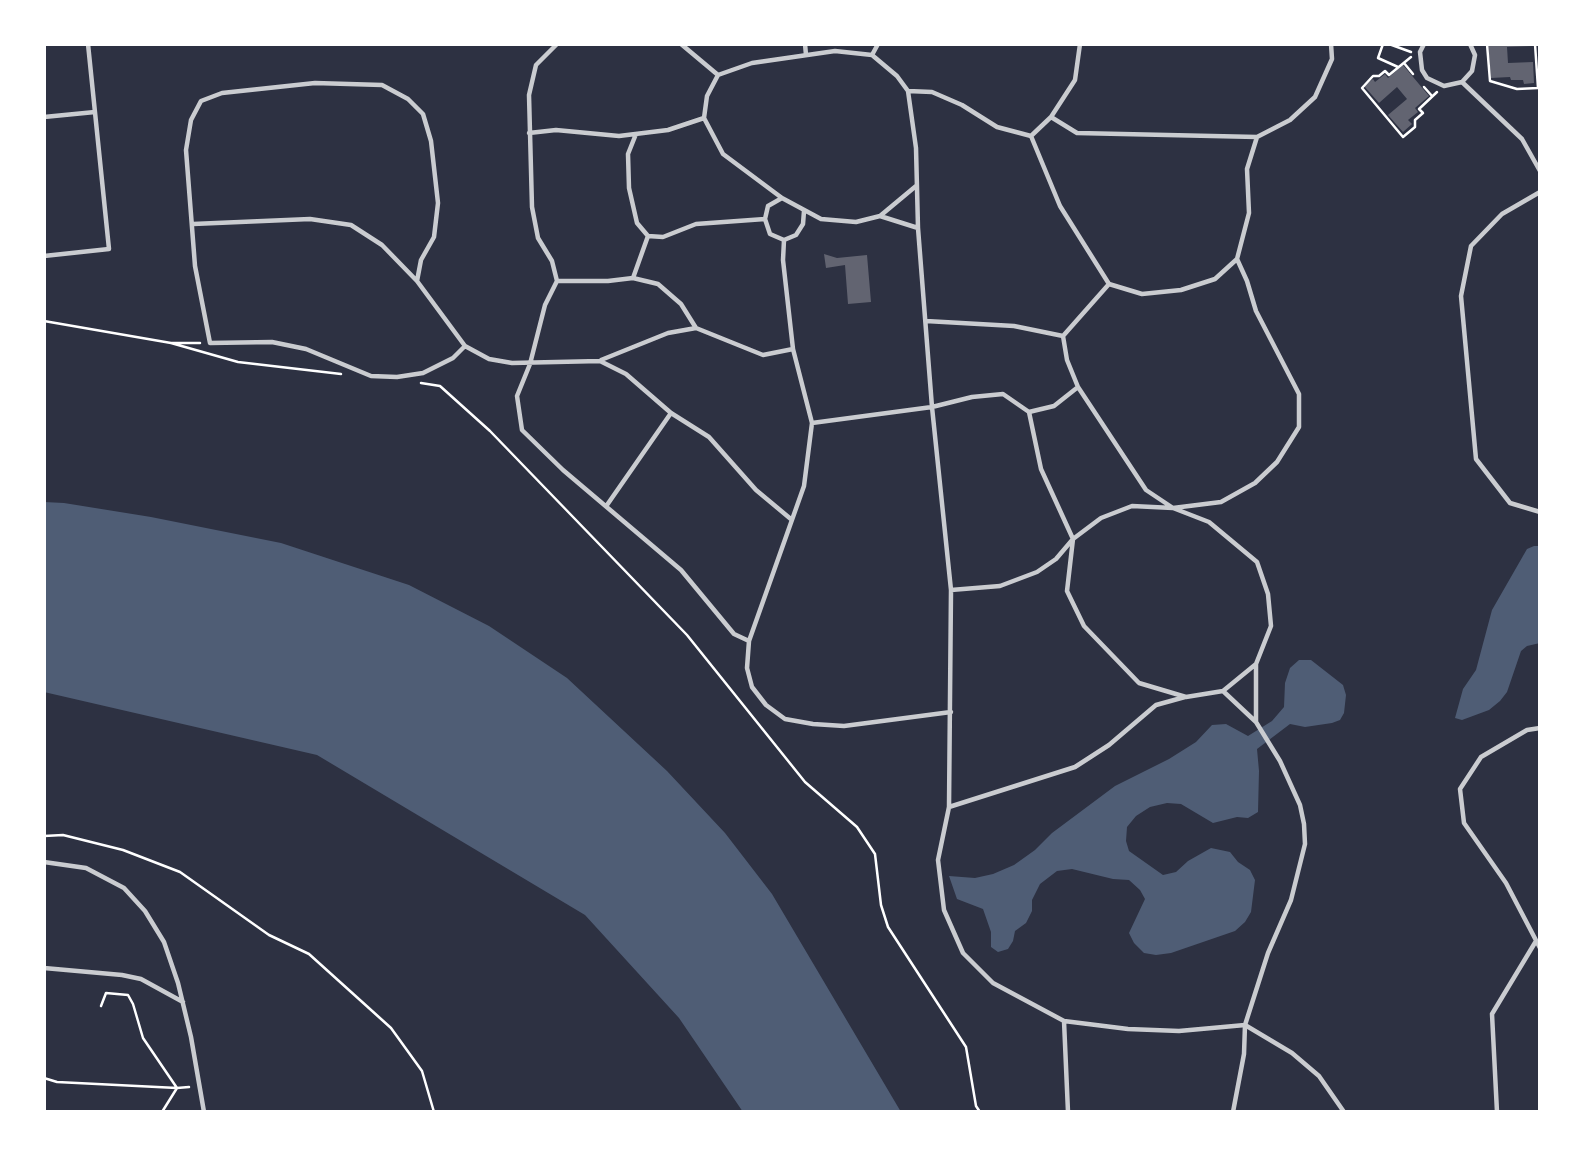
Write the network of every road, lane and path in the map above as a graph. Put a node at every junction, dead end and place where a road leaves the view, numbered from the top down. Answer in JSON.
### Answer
{"nodes":[{"id":1,"x":89,"y":44,"type":"edge"},
{"id":2,"x":557,"y":44,"type":"edge"},
{"id":3,"x":681,"y":44,"type":"edge"},
{"id":4,"x":805,"y":44,"type":"edge"},
{"id":5,"x":878,"y":44,"type":"edge"},
{"id":6,"x":1080,"y":44,"type":"edge"},
{"id":7,"x":1331,"y":44,"type":"edge"},
{"id":8,"x":1383,"y":44,"type":"edge"},
{"id":9,"x":1389,"y":44,"type":"edge"},
{"id":10,"x":1424,"y":44,"type":"edge"},
{"id":11,"x":1470,"y":44,"type":"edge"},
{"id":12,"x":1486,"y":44,"type":"edge"},
{"id":13,"x":1535,"y":44,"type":"edge"},
{"id":14,"x":1416,"y":45,"type":"edge"},
{"id":15,"x":1538,"y":50,"type":"edge"},
{"id":16,"x":1414,"y":54,"type":"junction"},
{"id":17,"x":806,"y":55,"type":"junction"},
{"id":18,"x":872,"y":55,"type":"junction"},
{"id":19,"x":1414,"y":60,"type":"dead end"},
{"id":20,"x":1398,"y":67,"type":"junction"},
{"id":21,"x":1416,"y":68,"type":"dead end"},
{"id":22,"x":1489,"y":74,"type":"junction"},
{"id":23,"x":718,"y":75,"type":"junction"},
{"id":24,"x":1419,"y":75,"type":"dead end"},
{"id":25,"x":1481,"y":75,"type":"dead end"},
{"id":26,"x":1424,"y":80,"type":"dead end"},
{"id":27,"x":1462,"y":82,"type":"junction"},
{"id":28,"x":1429,"y":85,"type":"dead end"},
{"id":29,"x":1440,"y":89,"type":"dead end"},
{"id":30,"x":908,"y":91,"type":"junction"},
{"id":31,"x":95,"y":112,"type":"junction"},
{"id":32,"x":44,"y":117,"type":"edge"},
{"id":33,"x":1051,"y":117,"type":"junction"},
{"id":34,"x":704,"y":118,"type":"junction"},
{"id":35,"x":529,"y":133,"type":"junction"},
{"id":36,"x":636,"y":134,"type":"junction"},
{"id":37,"x":1031,"y":135,"type":"junction"},
{"id":38,"x":1257,"y":137,"type":"junction"},
{"id":39,"x":1540,"y":171,"type":"edge"},
{"id":40,"x":916,"y":186,"type":"junction"},
{"id":41,"x":1540,"y":192,"type":"edge"},
{"id":42,"x":782,"y":198,"type":"junction"},
{"id":43,"x":804,"y":211,"type":"junction"},
{"id":44,"x":880,"y":216,"type":"junction"},
{"id":45,"x":765,"y":219,"type":"junction"},
{"id":46,"x":193,"y":224,"type":"junction"},
{"id":47,"x":918,"y":228,"type":"junction"},
{"id":48,"x":648,"y":236,"type":"junction"},
{"id":49,"x":783,"y":240,"type":"junction"},
{"id":50,"x":44,"y":257,"type":"edge"},
{"id":51,"x":1237,"y":258,"type":"junction"},
{"id":52,"x":633,"y":278,"type":"junction"},
{"id":53,"x":417,"y":281,"type":"junction"},
{"id":54,"x":557,"y":281,"type":"junction"},
{"id":55,"x":1109,"y":284,"type":"junction"},
{"id":56,"x":44,"y":321,"type":"edge"},
{"id":57,"x":926,"y":321,"type":"junction"},
{"id":58,"x":696,"y":328,"type":"junction"},
{"id":59,"x":1063,"y":336,"type":"junction"},
{"id":60,"x":171,"y":343,"type":"junction"},
{"id":61,"x":210,"y":344,"type":"junction"},
{"id":62,"x":465,"y":346,"type":"junction"},
{"id":63,"x":793,"y":349,"type":"junction"},
{"id":64,"x":600,"y":361,"type":"junction"},
{"id":65,"x":530,"y":364,"type":"junction"},
{"id":66,"x":345,"y":375,"type":"dead end"},
{"id":67,"x":413,"y":382,"type":"dead end"},
{"id":68,"x":1078,"y":387,"type":"junction"},
{"id":69,"x":932,"y":407,"type":"junction"},
{"id":70,"x":1030,"y":412,"type":"junction"},
{"id":71,"x":671,"y":413,"type":"junction"},
{"id":72,"x":812,"y":423,"type":"junction"},
{"id":73,"x":607,"y":505,"type":"junction"},
{"id":74,"x":1173,"y":508,"type":"junction"},
{"id":75,"x":1540,"y":512,"type":"edge"},
{"id":76,"x":792,"y":520,"type":"junction"},
{"id":77,"x":1073,"y":539,"type":"junction"},
{"id":78,"x":951,"y":590,"type":"junction"},
{"id":79,"x":749,"y":641,"type":"junction"},
{"id":80,"x":1256,"y":663,"type":"junction"},
{"id":81,"x":1223,"y":691,"type":"junction"},
{"id":82,"x":1186,"y":697,"type":"junction"},
{"id":83,"x":951,"y":712,"type":"junction"},
{"id":84,"x":1256,"y":722,"type":"junction"},
{"id":85,"x":1540,"y":728,"type":"edge"},
{"id":86,"x":949,"y":807,"type":"junction"},
{"id":87,"x":44,"y":836,"type":"edge"},
{"id":88,"x":44,"y":862,"type":"edge"},
{"id":89,"x":1536,"y":941,"type":"junction"},
{"id":90,"x":1540,"y":948,"type":"edge"},
{"id":91,"x":44,"y":968,"type":"edge"},
{"id":92,"x":183,"y":1002,"type":"junction"},
{"id":93,"x":101,"y":1006,"type":"dead end"},
{"id":94,"x":1064,"y":1021,"type":"junction"},
{"id":95,"x":1245,"y":1025,"type":"junction"},
{"id":96,"x":44,"y":1079,"type":"edge"},
{"id":97,"x":200,"y":1087,"type":"junction"},
{"id":98,"x":177,"y":1088,"type":"junction"},
{"id":99,"x":162,"y":1112,"type":"edge"},
{"id":100,"x":204,"y":1112,"type":"edge"},
{"id":101,"x":434,"y":1112,"type":"edge"},
{"id":102,"x":981,"y":1112,"type":"edge"},
{"id":103,"x":1068,"y":1112,"type":"edge"},
{"id":104,"x":1233,"y":1112,"type":"edge"},
{"id":105,"x":1344,"y":1112,"type":"edge"},
{"id":106,"x":1497,"y":1112,"type":"edge"}],
"edges":[{"from":1,"to":31,"type":"lane"},
{"from":2,"to":35,"type":"lane"},
{"from":3,"to":23,"type":"lane"},
{"from":4,"to":17,"type":"lane"},
{"from":5,"to":18,"type":"lane"},
{"from":6,"to":33,"type":"lane"},
{"from":7,"to":38,"type":"lane"},
{"from":8,"to":20,"type":"path"},
{"from":9,"to":16,"type":"path"},
{"from":10,"to":27,"type":"lane"},
{"from":11,"to":27,"type":"lane"},
{"from":12,"to":22,"type":"path"},
{"from":13,"to":15,"type":"path"},
{"from":14,"to":16,"type":"path"},
{"from":15,"to":22,"type":"path"},
{"from":16,"to":19,"type":"path"},
{"from":16,"to":20,"type":"path"},
{"from":17,"to":18,"type":"lane"},
{"from":17,"to":23,"type":"lane"},
{"from":18,"to":30,"type":"lane"},
{"from":20,"to":29,"type":"path"},
{"from":21,"to":24,"type":"path"},
{"from":22,"to":25,"type":"path"},
{"from":23,"to":34,"type":"lane"},
{"from":26,"to":28,"type":"path"},
{"from":27,"to":39,"type":"lane"},
{"from":30,"to":37,"type":"lane"},
{"from":30,"to":40,"type":"lane"},
{"from":31,"to":32,"type":"lane"},
{"from":31,"to":50,"type":"lane"},
{"from":33,"to":37,"type":"lane"},
{"from":33,"to":38,"type":"lane"},
{"from":34,"to":36,"type":"lane"},
{"from":34,"to":42,"type":"lane"},
{"from":35,"to":36,"type":"lane"},
{"from":35,"to":54,"type":"lane"},
{"from":36,"to":48,"type":"lane"},
{"from":37,"to":55,"type":"lane"},
{"from":38,"to":51,"type":"lane"},
{"from":40,"to":44,"type":"lane"},
{"from":40,"to":47,"type":"lane"},
{"from":41,"to":75,"type":"lane"},
{"from":42,"to":43,"type":"lane"},
{"from":42,"to":45,"type":"lane"},
{"from":43,"to":44,"type":"lane"},
{"from":43,"to":49,"type":"lane"},
{"from":44,"to":47,"type":"lane"},
{"from":45,"to":48,"type":"lane"},
{"from":45,"to":49,"type":"lane"},
{"from":46,"to":53,"type":"lane"},
{"from":46,"to":53,"type":"lane"},
{"from":46,"to":61,"type":"lane"},
{"from":47,"to":57,"type":"lane"},
{"from":48,"to":52,"type":"lane"},
{"from":49,"to":63,"type":"lane"},
{"from":51,"to":55,"type":"lane"},
{"from":51,"to":74,"type":"lane"},
{"from":52,"to":54,"type":"lane"},
{"from":52,"to":58,"type":"lane"},
{"from":53,"to":62,"type":"lane"},
{"from":54,"to":65,"type":"lane"},
{"from":55,"to":59,"type":"lane"},
{"from":56,"to":60,"type":"path"},
{"from":57,"to":59,"type":"lane"},
{"from":57,"to":69,"type":"lane"},
{"from":58,"to":63,"type":"lane"},
{"from":58,"to":64,"type":"lane"},
{"from":59,"to":68,"type":"lane"},
{"from":60,"to":61,"type":"path"},
{"from":60,"to":66,"type":"path"},
{"from":61,"to":62,"type":"lane"},
{"from":62,"to":65,"type":"lane"},
{"from":63,"to":72,"type":"lane"},
{"from":64,"to":65,"type":"lane"},
{"from":64,"to":71,"type":"lane"},
{"from":65,"to":73,"type":"lane"},
{"from":67,"to":102,"type":"path"},
{"from":68,"to":70,"type":"lane"},
{"from":68,"to":74,"type":"lane"},
{"from":69,"to":70,"type":"lane"},
{"from":69,"to":72,"type":"lane"},
{"from":69,"to":78,"type":"lane"},
{"from":70,"to":77,"type":"lane"},
{"from":71,"to":73,"type":"lane"},
{"from":71,"to":76,"type":"lane"},
{"from":72,"to":76,"type":"lane"},
{"from":73,"to":79,"type":"lane"},
{"from":74,"to":77,"type":"lane"},
{"from":74,"to":80,"type":"lane"},
{"from":76,"to":79,"type":"lane"},
{"from":77,"to":78,"type":"lane"},
{"from":77,"to":82,"type":"lane"},
{"from":78,"to":83,"type":"lane"},
{"from":79,"to":83,"type":"lane"},
{"from":80,"to":81,"type":"lane"},
{"from":80,"to":84,"type":"lane"},
{"from":81,"to":82,"type":"lane"},
{"from":81,"to":84,"type":"lane"},
{"from":82,"to":86,"type":"lane"},
{"from":83,"to":86,"type":"lane"},
{"from":84,"to":95,"type":"lane"},
{"from":85,"to":89,"type":"lane"},
{"from":86,"to":94,"type":"lane"},
{"from":87,"to":101,"type":"path"},
{"from":88,"to":92,"type":"lane"},
{"from":89,"to":90,"type":"lane"},
{"from":89,"to":106,"type":"lane"},
{"from":91,"to":92,"type":"lane"},
{"from":92,"to":97,"type":"lane"},
{"from":93,"to":98,"type":"path"},
{"from":94,"to":95,"type":"lane"},
{"from":94,"to":103,"type":"lane"},
{"from":95,"to":104,"type":"lane"},
{"from":95,"to":105,"type":"lane"},
{"from":96,"to":98,"type":"path"},
{"from":97,"to":98,"type":"path"},
{"from":97,"to":100,"type":"lane"},
{"from":98,"to":99,"type":"path"}]}
